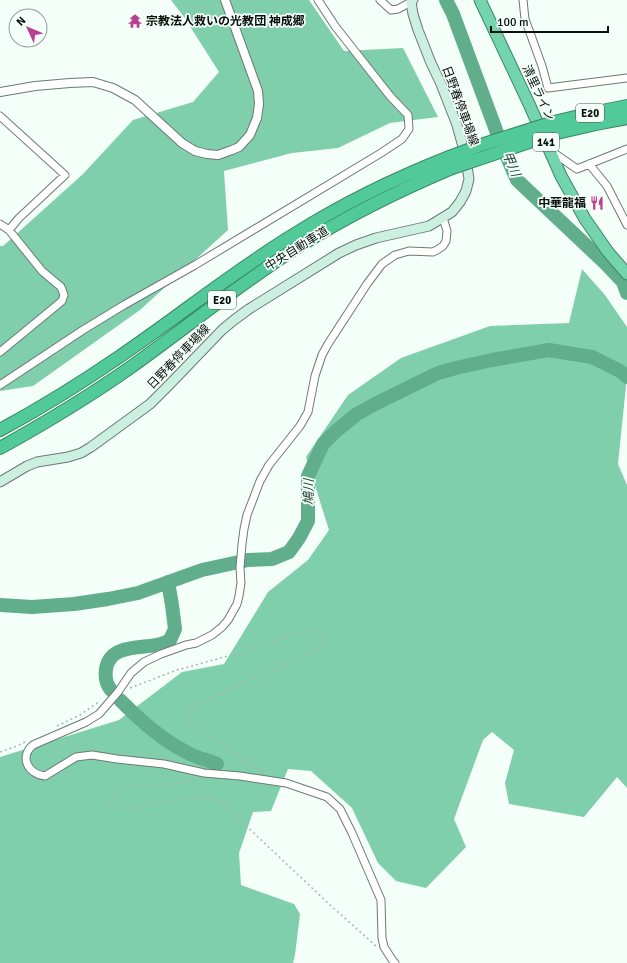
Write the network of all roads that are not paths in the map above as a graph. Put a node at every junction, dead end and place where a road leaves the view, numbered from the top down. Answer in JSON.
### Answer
{"nodes":[{"id":1,"x":225,"y":0,"type":"edge"},
{"id":2,"x":318,"y":0,"type":"edge"},
{"id":3,"x":380,"y":0,"type":"edge"},
{"id":4,"x":480,"y":0,"type":"edge"},
{"id":5,"x":523,"y":0,"type":"edge"},
{"id":6,"x":412,"y":1,"type":"edge"},
{"id":7,"x":627,"y":78,"type":"edge"},
{"id":8,"x":0,"y":92,"type":"edge"},
{"id":9,"x":627,"y":106,"type":"edge"},
{"id":10,"x":0,"y":116,"type":"edge"},
{"id":11,"x":627,"y":118,"type":"edge"},
{"id":12,"x":556,"y":128,"type":"junction"},
{"id":13,"x":549,"y":149,"type":"junction"},
{"id":14,"x":627,"y":149,"type":"edge"},
{"id":15,"x":451,"y":162,"type":"junction"},
{"id":16,"x":589,"y":164,"type":"junction"},
{"id":17,"x":443,"y":218,"type":"junction"},
{"id":18,"x":0,"y":224,"type":"edge"},
{"id":19,"x":627,"y":225,"type":"edge"},
{"id":20,"x":10,"y":230,"type":"junction"},
{"id":21,"x":627,"y":274,"type":"edge"},
{"id":22,"x":0,"y":352,"type":"edge"},
{"id":23,"x":0,"y":385,"type":"edge"},
{"id":24,"x":0,"y":430,"type":"edge"},
{"id":25,"x":0,"y":448,"type":"edge"},
{"id":26,"x":0,"y":482,"type":"edge"},
{"id":27,"x":395,"y":963,"type":"edge"}],
"edges":[{"from":1,"to":8,"type":"street"},
{"from":2,"to":23,"type":"street"},
{"from":3,"to":6,"type":"street"},
{"from":4,"to":13,"type":"highway","name":"清里ライン","number":"141"},
{"from":5,"to":7,"type":"street"},
{"from":6,"to":17,"type":"main road","name":"日野春停車場線"},
{"from":9,"to":12,"type":"highway","name":"中央自動車道","number":"E20"},
{"from":10,"to":20,"type":"street"},
{"from":11,"to":12,"type":"highway","name":"中央自動車道","number":"E20"},
{"from":12,"to":15,"type":"highway","name":"中央自動車道","number":"E20","bridge":true},
{"from":13,"to":16,"type":"street"},
{"from":13,"to":21,"type":"highway","name":"清里ライン","number":"141"},
{"from":14,"to":16,"type":"street"},
{"from":15,"to":24,"type":"highway","name":"中央自動車道","number":"E20"},
{"from":15,"to":25,"type":"highway","name":"中央自動車道","number":"E20"},
{"from":16,"to":19,"type":"street"},
{"from":17,"to":26,"type":"main road","name":"日野春停車場線"},
{"from":17,"to":27,"type":"street"},
{"from":18,"to":20,"type":"street"},
{"from":20,"to":22,"type":"street"}]}
